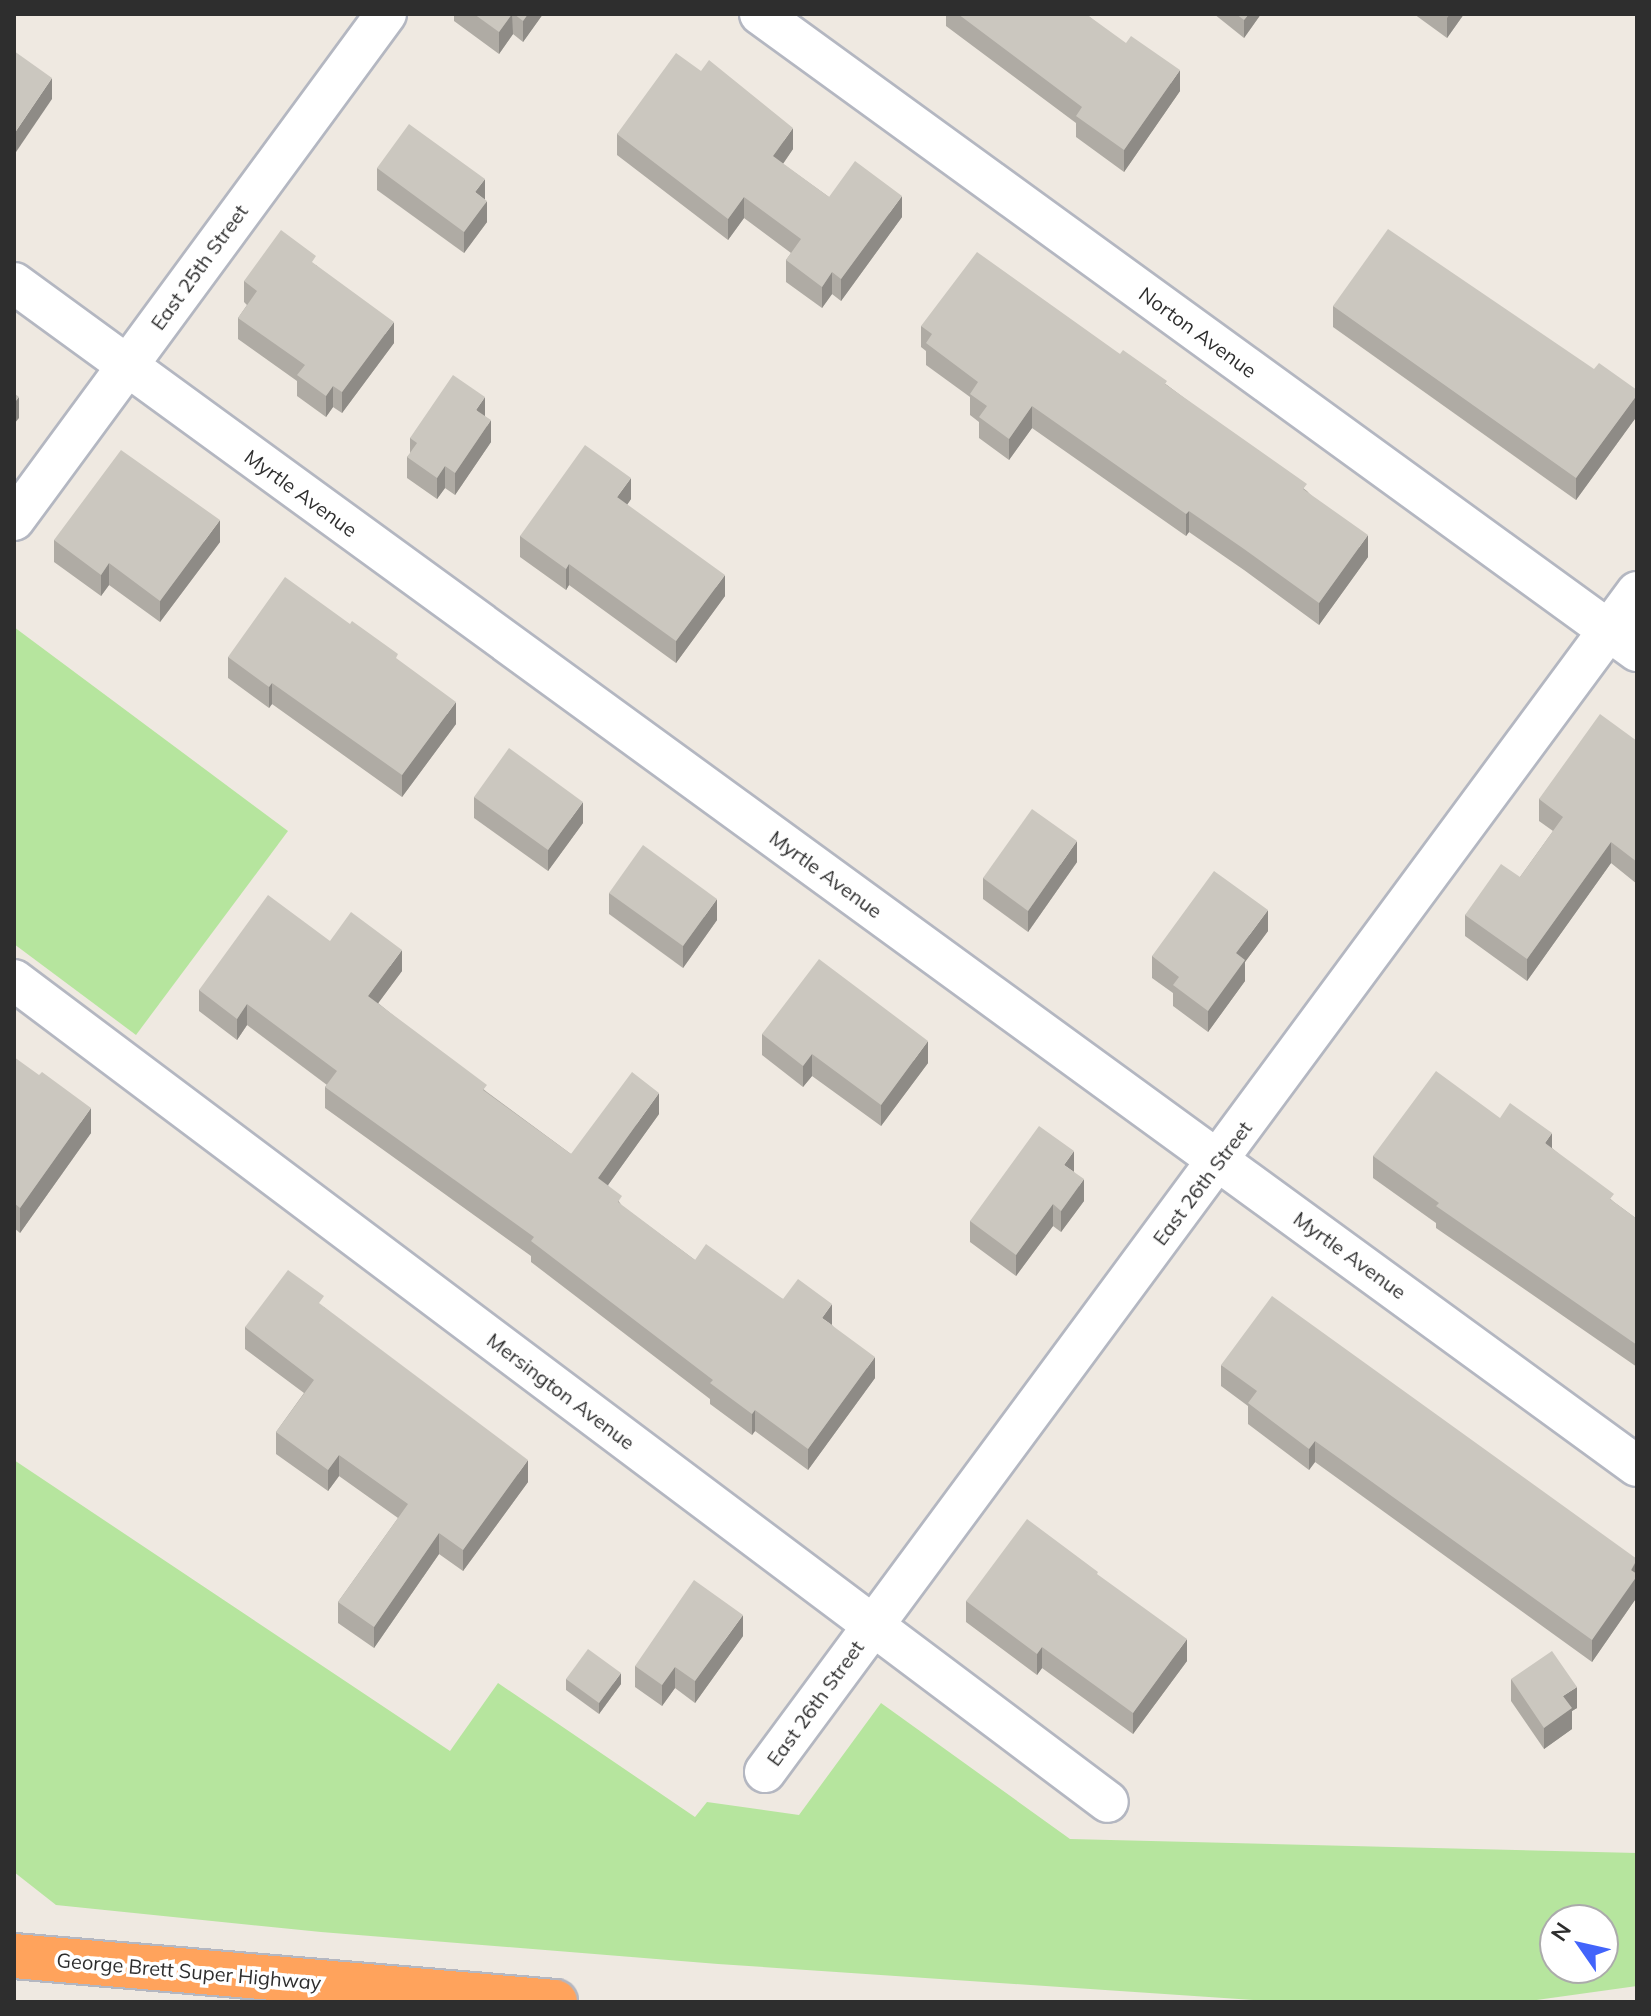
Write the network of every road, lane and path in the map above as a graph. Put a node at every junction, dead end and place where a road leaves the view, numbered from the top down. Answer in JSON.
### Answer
{"nodes":[{"id":1,"x":386,"y":14,"type":"edge"},
{"id":2,"x":760,"y":14,"type":"edge"},
{"id":3,"x":14,"y":283,"type":"edge"},
{"id":4,"x":126,"y":366,"type":"junction"},
{"id":5,"x":14,"y":520,"type":"edge"},
{"id":6,"x":1637,"y":592,"type":"edge"},
{"id":7,"x":1623,"y":640,"type":"edge"},
{"id":8,"x":14,"y":980,"type":"edge"},
{"id":9,"x":1220,"y":1159,"type":"junction"},
{"id":10,"x":1637,"y":1466,"type":"edge"},
{"id":11,"x":872,"y":1624,"type":"junction"},
{"id":12,"x":765,"y":1772,"type":"dead end"},
{"id":13,"x":1108,"y":1802,"type":"dead end"},
{"id":14,"x":14,"y":1956,"type":"edge"},
{"id":15,"x":555,"y":2002,"type":"edge"}],
"edges":[{"from":1,"to":4,"type":"street","name":"East 25th Street"},
{"from":2,"to":7,"type":"street","name":"Norton Avenue"},
{"from":3,"to":4,"type":"street","name":"Myrtle Avenue"},
{"from":4,"to":5,"type":"street","name":"East 25th Street"},
{"from":4,"to":9,"type":"street","name":"Myrtle Avenue"},
{"from":6,"to":7,"type":"street","name":"East 26th Street"},
{"from":7,"to":9,"type":"street","name":"East 26th Street"},
{"from":8,"to":11,"type":"street","name":"Mersington Avenue"},
{"from":9,"to":10,"type":"street","name":"Myrtle Avenue"},
{"from":9,"to":11,"type":"street","name":"East 26th Street"},
{"from":11,"to":12,"type":"street","name":"East 26th Street"},
{"from":11,"to":13,"type":"street","name":"Mersington Avenue"},
{"from":14,"to":15,"type":"highway","name":"George Brett Super Highway"}]}
